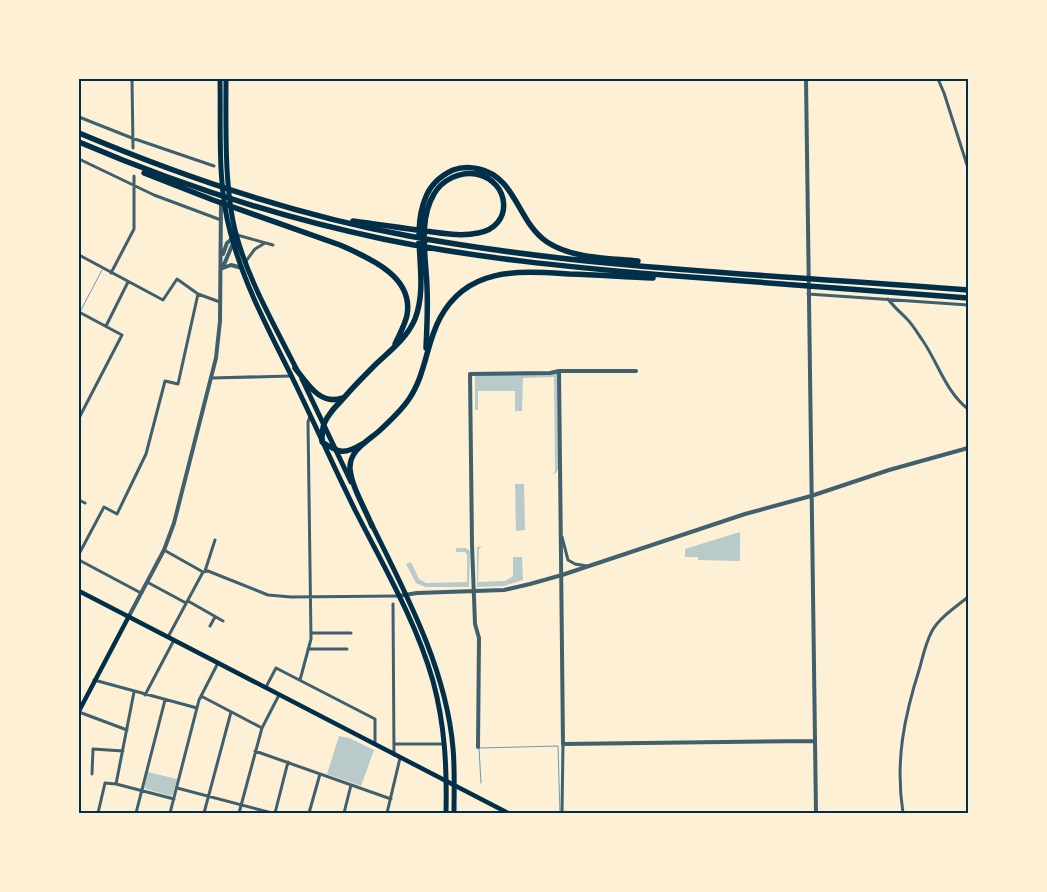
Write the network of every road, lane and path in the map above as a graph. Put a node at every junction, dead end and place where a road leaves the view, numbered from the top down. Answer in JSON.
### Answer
{"nodes":[{"id":1,"x":132,"y":79,"type":"edge"},
{"id":2,"x":220,"y":79,"type":"edge"},
{"id":3,"x":226,"y":79,"type":"edge"},
{"id":4,"x":806,"y":79,"type":"edge"},
{"id":5,"x":938,"y":79,"type":"edge"},
{"id":6,"x":79,"y":117,"type":"edge"},
{"id":7,"x":79,"y":133,"type":"edge"},
{"id":8,"x":132,"y":138,"type":"junction"},
{"id":9,"x":79,"y":143,"type":"edge"},
{"id":10,"x":133,"y":148,"type":"dead end"},
{"id":11,"x":79,"y":159,"type":"edge"},
{"id":12,"x":214,"y":166,"type":"dead end"},
{"id":13,"x":968,"y":168,"type":"edge"},
{"id":14,"x":222,"y":173,"type":"junction"},
{"id":15,"x":134,"y":176,"type":"dead end"},
{"id":16,"x":134,"y":186,"type":"junction"},
{"id":17,"x":240,"y":206,"type":"junction"},
{"id":18,"x":315,"y":215,"type":"junction"},
{"id":19,"x":221,"y":220,"type":"junction"},
{"id":20,"x":234,"y":239,"type":"junction"},
{"id":21,"x":266,"y":243,"type":"junction"},
{"id":22,"x":273,"y":245,"type":"dead end"},
{"id":23,"x":79,"y":255,"type":"edge"},
{"id":24,"x":246,"y":261,"type":"junction"},
{"id":25,"x":222,"y":262,"type":"junction"},
{"id":26,"x":223,"y":268,"type":"junction"},
{"id":27,"x":242,"y":268,"type":"junction"},
{"id":28,"x":704,"y":270,"type":"junction"},
{"id":29,"x":111,"y":273,"type":"junction"},
{"id":30,"x":704,"y":278,"type":"junction"},
{"id":31,"x":128,"y":282,"type":"junction"},
{"id":32,"x":968,"y":290,"type":"edge"},
{"id":33,"x":198,"y":294,"type":"junction"},
{"id":34,"x":808,"y":294,"type":"junction"},
{"id":35,"x":968,"y":298,"type":"edge"},
{"id":36,"x":888,"y":299,"type":"junction"},
{"id":37,"x":220,"y":302,"type":"junction"},
{"id":38,"x":968,"y":305,"type":"edge"},
{"id":39,"x":79,"y":312,"type":"edge"},
{"id":40,"x":106,"y":326,"type":"junction"},
{"id":41,"x":393,"y":348,"type":"junction"},
{"id":42,"x":426,"y":358,"type":"junction"},
{"id":43,"x":296,"y":368,"type":"junction"},
{"id":44,"x":559,"y":371,"type":"junction"},
{"id":45,"x":636,"y":371,"type":"dead end"},
{"id":46,"x":292,"y":376,"type":"junction"},
{"id":47,"x":211,"y":378,"type":"junction"},
{"id":48,"x":344,"y":397,"type":"junction"},
{"id":49,"x":968,"y":409,"type":"edge"},
{"id":50,"x":310,"y":416,"type":"junction"},
{"id":51,"x":79,"y":418,"type":"edge"},
{"id":52,"x":323,"y":426,"type":"junction"},
{"id":53,"x":322,"y":442,"type":"junction"},
{"id":54,"x":362,"y":444,"type":"junction"},
{"id":55,"x":968,"y":448,"type":"edge"},
{"id":56,"x":336,"y":451,"type":"junction"},
{"id":57,"x":810,"y":496,"type":"junction"},
{"id":58,"x":79,"y":500,"type":"edge"},
{"id":59,"x":85,"y":503,"type":"dead end"},
{"id":60,"x":372,"y":526,"type":"junction"},
{"id":61,"x":562,"y":537,"type":"junction"},
{"id":62,"x":215,"y":540,"type":"dead end"},
{"id":63,"x":164,"y":550,"type":"junction"},
{"id":64,"x":79,"y":554,"type":"edge"},
{"id":65,"x":79,"y":560,"type":"edge"},
{"id":66,"x":589,"y":566,"type":"junction"},
{"id":67,"x":204,"y":571,"type":"junction"},
{"id":68,"x":562,"y":575,"type":"junction"},
{"id":69,"x":147,"y":582,"type":"junction"},
{"id":70,"x":79,"y":591,"type":"edge"},
{"id":71,"x":474,"y":592,"type":"junction"},
{"id":72,"x":141,"y":593,"type":"junction"},
{"id":73,"x":406,"y":594,"type":"junction"},
{"id":74,"x":398,"y":596,"type":"junction"},
{"id":75,"x":310,"y":597,"type":"junction"},
{"id":76,"x":968,"y":597,"type":"edge"},
{"id":77,"x":187,"y":602,"type":"junction"},
{"id":78,"x":393,"y":604,"type":"dead end"},
{"id":79,"x":129,"y":616,"type":"junction"},
{"id":80,"x":215,"y":616,"type":"junction"},
{"id":81,"x":223,"y":621,"type":"dead end"},
{"id":82,"x":210,"y":626,"type":"dead end"},
{"id":83,"x":310,"y":633,"type":"junction"},
{"id":84,"x":351,"y":633,"type":"dead end"},
{"id":85,"x":168,"y":637,"type":"junction"},
{"id":86,"x":174,"y":640,"type":"junction"},
{"id":87,"x":308,"y":649,"type":"junction"},
{"id":88,"x":347,"y":649,"type":"dead end"},
{"id":89,"x":218,"y":663,"type":"junction"},
{"id":90,"x":94,"y":680,"type":"junction"},
{"id":91,"x":300,"y":680,"type":"junction"},
{"id":92,"x":266,"y":688,"type":"junction"},
{"id":93,"x":134,"y":692,"type":"junction"},
{"id":94,"x":145,"y":694,"type":"junction"},
{"id":95,"x":279,"y":695,"type":"junction"},
{"id":96,"x":201,"y":696,"type":"junction"},
{"id":97,"x":165,"y":700,"type":"junction"},
{"id":98,"x":197,"y":708,"type":"junction"},
{"id":99,"x":79,"y":712,"type":"edge"},
{"id":100,"x":231,"y":712,"type":"junction"},
{"id":101,"x":262,"y":728,"type":"junction"},
{"id":102,"x":127,"y":730,"type":"junction"},
{"id":103,"x":814,"y":741,"type":"junction"},
{"id":104,"x":375,"y":744,"type":"junction"},
{"id":105,"x":395,"y":744,"type":"junction"},
{"id":106,"x":445,"y":744,"type":"junction"},
{"id":107,"x":563,"y":744,"type":"junction"},
{"id":108,"x":478,"y":747,"type":"dead end"},
{"id":109,"x":123,"y":751,"type":"junction"},
{"id":110,"x":255,"y":751,"type":"junction"},
{"id":111,"x":394,"y":755,"type":"junction"},
{"id":112,"x":400,"y":758,"type":"junction"},
{"id":113,"x":288,"y":762,"type":"junction"},
{"id":114,"x":92,"y":774,"type":"dead end"},
{"id":115,"x":320,"y":774,"type":"junction"},
{"id":116,"x":447,"y":782,"type":"junction"},
{"id":117,"x":116,"y":784,"type":"junction"},
{"id":118,"x":351,"y":785,"type":"junction"},
{"id":119,"x":454,"y":786,"type":"junction"},
{"id":120,"x":177,"y":788,"type":"junction"},
{"id":121,"x":142,"y":790,"type":"junction"},
{"id":122,"x":209,"y":797,"type":"junction"},
{"id":123,"x":174,"y":798,"type":"junction"},
{"id":124,"x":391,"y":799,"type":"junction"},
{"id":125,"x":241,"y":805,"type":"junction"},
{"id":126,"x":98,"y":813,"type":"edge"},
{"id":127,"x":136,"y":813,"type":"edge"},
{"id":128,"x":170,"y":813,"type":"edge"},
{"id":129,"x":204,"y":813,"type":"edge"},
{"id":130,"x":239,"y":813,"type":"edge"},
{"id":131,"x":273,"y":813,"type":"edge"},
{"id":132,"x":309,"y":813,"type":"edge"},
{"id":133,"x":344,"y":813,"type":"edge"},
{"id":134,"x":388,"y":813,"type":"edge"},
{"id":135,"x":446,"y":813,"type":"edge"},
{"id":136,"x":454,"y":813,"type":"edge"},
{"id":137,"x":508,"y":813,"type":"edge"},
{"id":138,"x":562,"y":813,"type":"edge"},
{"id":139,"x":816,"y":813,"type":"edge"},
{"id":140,"x":903,"y":813,"type":"edge"}],
"edges":[{"from":1,"to":8,"type":"street"},
{"from":2,"to":14,"type":"highway"},
{"from":3,"to":20,"type":"highway"},
{"from":4,"to":34,"type":"street"},
{"from":5,"to":13,"type":"street"},
{"from":6,"to":8,"type":"street"},
{"from":7,"to":18,"type":"highway"},
{"from":8,"to":10,"type":"street"},
{"from":8,"to":12,"type":"street"},
{"from":9,"to":17,"type":"highway"},
{"from":11,"to":16,"type":"street"},
{"from":14,"to":19,"type":"street"},
{"from":14,"to":20,"type":"highway"},
{"from":15,"to":16,"type":"street"},
{"from":16,"to":19,"type":"street"},
{"from":16,"to":29,"type":"street"},
{"from":17,"to":30,"type":"highway"},
{"from":17,"to":41,"type":"highway"},
{"from":18,"to":28,"type":"highway"},
{"from":18,"to":42,"type":"highway"},
{"from":19,"to":25,"type":"street"},
{"from":20,"to":21,"type":"street"},
{"from":20,"to":24,"type":"highway"},
{"from":20,"to":25,"type":"street"},
{"from":20,"to":26,"type":"street"},
{"from":20,"to":27,"type":"highway"},
{"from":21,"to":22,"type":"street"},
{"from":21,"to":24,"type":"street"},
{"from":23,"to":29,"type":"street"},
{"from":24,"to":43,"type":"highway"},
{"from":25,"to":37,"type":"street"},
{"from":26,"to":27,"type":"street"},
{"from":26,"to":37,"type":"street"},
{"from":27,"to":46,"type":"highway"},
{"from":28,"to":32,"type":"highway"},
{"from":28,"to":41,"type":"highway"},
{"from":29,"to":31,"type":"street"},
{"from":30,"to":35,"type":"highway"},
{"from":30,"to":42,"type":"highway"},
{"from":31,"to":33,"type":"street"},
{"from":31,"to":40,"type":"street"},
{"from":33,"to":37,"type":"street"},
{"from":33,"to":64,"type":"street"},
{"from":34,"to":36,"type":"street"},
{"from":34,"to":57,"type":"street"},
{"from":36,"to":38,"type":"street"},
{"from":36,"to":49,"type":"street"},
{"from":37,"to":47,"type":"street"},
{"from":39,"to":40,"type":"street"},
{"from":40,"to":51,"type":"street"},
{"from":41,"to":48,"type":"highway"},
{"from":42,"to":54,"type":"highway"},
{"from":43,"to":48,"type":"highway"},
{"from":43,"to":52,"type":"highway"},
{"from":44,"to":45,"type":"street"},
{"from":44,"to":61,"type":"street"},
{"from":44,"to":71,"type":"street"},
{"from":46,"to":47,"type":"street"},
{"from":46,"to":50,"type":"highway"},
{"from":47,"to":63,"type":"street"},
{"from":48,"to":52,"type":"highway"},
{"from":50,"to":53,"type":"highway"},
{"from":50,"to":75,"type":"street"},
{"from":52,"to":53,"type":"highway"},
{"from":52,"to":56,"type":"highway"},
{"from":53,"to":56,"type":"highway"},
{"from":53,"to":74,"type":"highway"},
{"from":54,"to":56,"type":"highway"},
{"from":54,"to":60,"type":"highway"},
{"from":55,"to":57,"type":"street"},
{"from":56,"to":60,"type":"highway"},
{"from":57,"to":66,"type":"street"},
{"from":57,"to":103,"type":"street"},
{"from":58,"to":59,"type":"street"},
{"from":60,"to":73,"type":"highway"},
{"from":61,"to":66,"type":"street"},
{"from":61,"to":68,"type":"street"},
{"from":62,"to":67,"type":"street"},
{"from":63,"to":67,"type":"street"},
{"from":63,"to":69,"type":"street"},
{"from":65,"to":72,"type":"street"},
{"from":66,"to":68,"type":"street"},
{"from":67,"to":75,"type":"street"},
{"from":67,"to":77,"type":"street"},
{"from":68,"to":71,"type":"street"},
{"from":68,"to":107,"type":"street"},
{"from":69,"to":72,"type":"street"},
{"from":69,"to":77,"type":"street"},
{"from":70,"to":79,"type":"main road"},
{"from":71,"to":73,"type":"street"},
{"from":71,"to":108,"type":"street"},
{"from":72,"to":79,"type":"street"},
{"from":73,"to":74,"type":"street"},
{"from":73,"to":119,"type":"highway"},
{"from":74,"to":75,"type":"street"},
{"from":74,"to":106,"type":"highway"},
{"from":75,"to":83,"type":"street"},
{"from":76,"to":140,"type":"street"},
{"from":77,"to":80,"type":"street"},
{"from":77,"to":85,"type":"street"},
{"from":78,"to":105,"type":"street"},
{"from":79,"to":85,"type":"main road"},
{"from":79,"to":90,"type":"main road"},
{"from":80,"to":81,"type":"street"},
{"from":80,"to":82,"type":"street"},
{"from":83,"to":84,"type":"street"},
{"from":83,"to":87,"type":"street"},
{"from":85,"to":86,"type":"main road"},
{"from":86,"to":89,"type":"main road"},
{"from":86,"to":94,"type":"street"},
{"from":87,"to":88,"type":"street"},
{"from":87,"to":91,"type":"street"},
{"from":89,"to":92,"type":"main road"},
{"from":89,"to":96,"type":"street"},
{"from":90,"to":93,"type":"street"},
{"from":90,"to":99,"type":"main road"},
{"from":91,"to":92,"type":"street"},
{"from":91,"to":104,"type":"street"},
{"from":92,"to":95,"type":"main road"},
{"from":93,"to":94,"type":"street"},
{"from":93,"to":102,"type":"street"},
{"from":94,"to":97,"type":"street"},
{"from":95,"to":101,"type":"street"},
{"from":95,"to":104,"type":"main road"},
{"from":96,"to":98,"type":"street"},
{"from":96,"to":100,"type":"street"},
{"from":97,"to":98,"type":"street"},
{"from":97,"to":121,"type":"street"},
{"from":98,"to":120,"type":"street"},
{"from":99,"to":102,"type":"street"},
{"from":100,"to":101,"type":"street"},
{"from":100,"to":122,"type":"street"},
{"from":101,"to":110,"type":"street"},
{"from":102,"to":109,"type":"street"},
{"from":103,"to":107,"type":"street"},
{"from":103,"to":139,"type":"street"},
{"from":104,"to":111,"type":"main road"},
{"from":105,"to":106,"type":"street"},
{"from":105,"to":111,"type":"street"},
{"from":106,"to":116,"type":"highway"},
{"from":107,"to":138,"type":"street"},
{"from":109,"to":114,"type":"street"},
{"from":109,"to":117,"type":"street"},
{"from":110,"to":113,"type":"street"},
{"from":110,"to":125,"type":"street"},
{"from":111,"to":112,"type":"main road"},
{"from":112,"to":116,"type":"main road"},
{"from":112,"to":124,"type":"street"},
{"from":113,"to":115,"type":"street"},
{"from":113,"to":131,"type":"street"},
{"from":115,"to":118,"type":"street"},
{"from":115,"to":132,"type":"street"},
{"from":116,"to":119,"type":"main road"},
{"from":116,"to":135,"type":"highway"},
{"from":117,"to":121,"type":"street"},
{"from":117,"to":126,"type":"street"},
{"from":118,"to":124,"type":"street"},
{"from":118,"to":133,"type":"street"},
{"from":119,"to":136,"type":"highway"},
{"from":119,"to":137,"type":"main road"},
{"from":120,"to":122,"type":"street"},
{"from":120,"to":123,"type":"street"},
{"from":121,"to":123,"type":"street"},
{"from":121,"to":127,"type":"street"},
{"from":122,"to":125,"type":"street"},
{"from":122,"to":129,"type":"street"},
{"from":123,"to":128,"type":"street"},
{"from":124,"to":134,"type":"street"},
{"from":125,"to":130,"type":"street"},
{"from":125,"to":131,"type":"street"}]}
